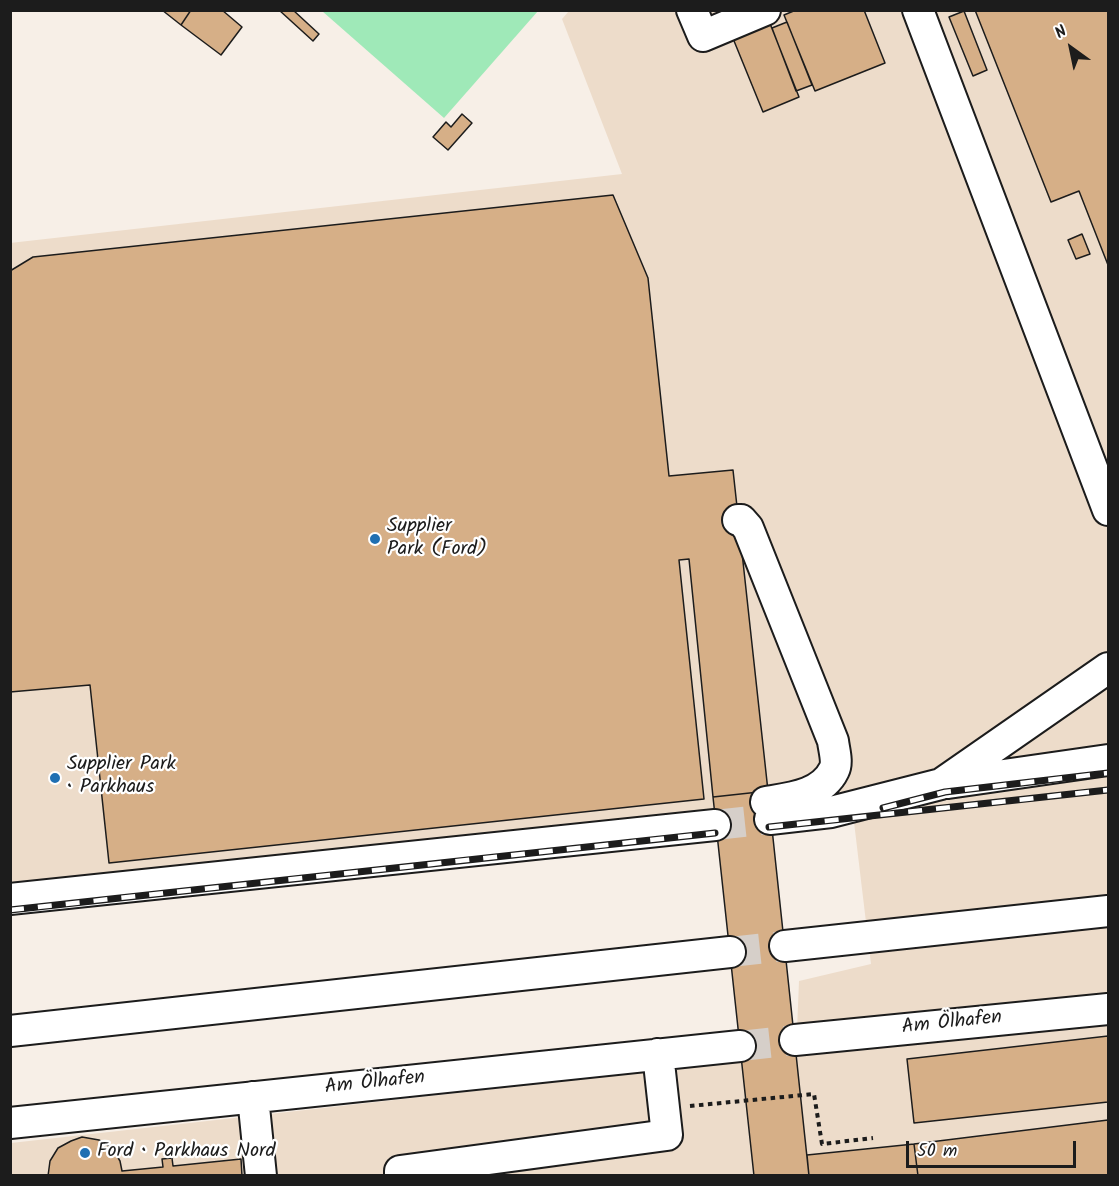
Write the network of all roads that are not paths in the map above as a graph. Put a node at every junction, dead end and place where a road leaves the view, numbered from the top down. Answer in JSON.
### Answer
{"nodes":[{"id":1,"x":692,"y":10,"type":"edge"},
{"id":2,"x":765,"y":10,"type":"edge"},
{"id":3,"x":918,"y":10,"type":"edge"},
{"id":4,"x":1108,"y":510,"type":"edge"},
{"id":5,"x":738,"y":520,"type":"dead end"},
{"id":6,"x":1108,"y":668,"type":"edge"},
{"id":7,"x":1108,"y":760,"type":"edge"},
{"id":8,"x":941,"y":784,"type":"junction"},
{"id":9,"x":10,"y":882,"type":"edge"},
{"id":10,"x":10,"y":899,"type":"edge"},
{"id":11,"x":1108,"y":911,"type":"edge"},
{"id":12,"x":785,"y":946,"type":"tunnel mouth"},
{"id":13,"x":730,"y":952,"type":"tunnel mouth"},
{"id":14,"x":1108,"y":1009,"type":"edge"},
{"id":15,"x":10,"y":1031,"type":"edge"},
{"id":16,"x":795,"y":1040,"type":"tunnel mouth"},
{"id":17,"x":740,"y":1046,"type":"tunnel mouth"},
{"id":18,"x":658,"y":1054,"type":"junction"},
{"id":19,"x":253,"y":1097,"type":"junction"},
{"id":20,"x":10,"y":1123,"type":"edge"},
{"id":21,"x":261,"y":1176,"type":"edge"},
{"id":22,"x":400,"y":1176,"type":"edge"}],
"edges":[{"from":1,"to":2,"type":"lane"},
{"from":3,"to":4,"type":"lane"},
{"from":5,"to":8,"type":"lane"},
{"from":6,"to":8,"type":"lane"},
{"from":7,"to":8,"type":"lane"},
{"from":9,"to":10,"type":"lane"},
{"from":11,"to":12,"type":"lane"},
{"from":13,"to":15,"type":"lane"},
{"from":14,"to":16,"type":"lane","name":"Am Ölhafen"},
{"from":17,"to":18,"type":"lane","name":"Am Ölhafen"},
{"from":18,"to":19,"type":"lane","name":"Am Ölhafen"},
{"from":18,"to":22,"type":"lane"},
{"from":19,"to":20,"type":"lane","name":"Am Ölhafen"},
{"from":19,"to":21,"type":"lane"}]}
